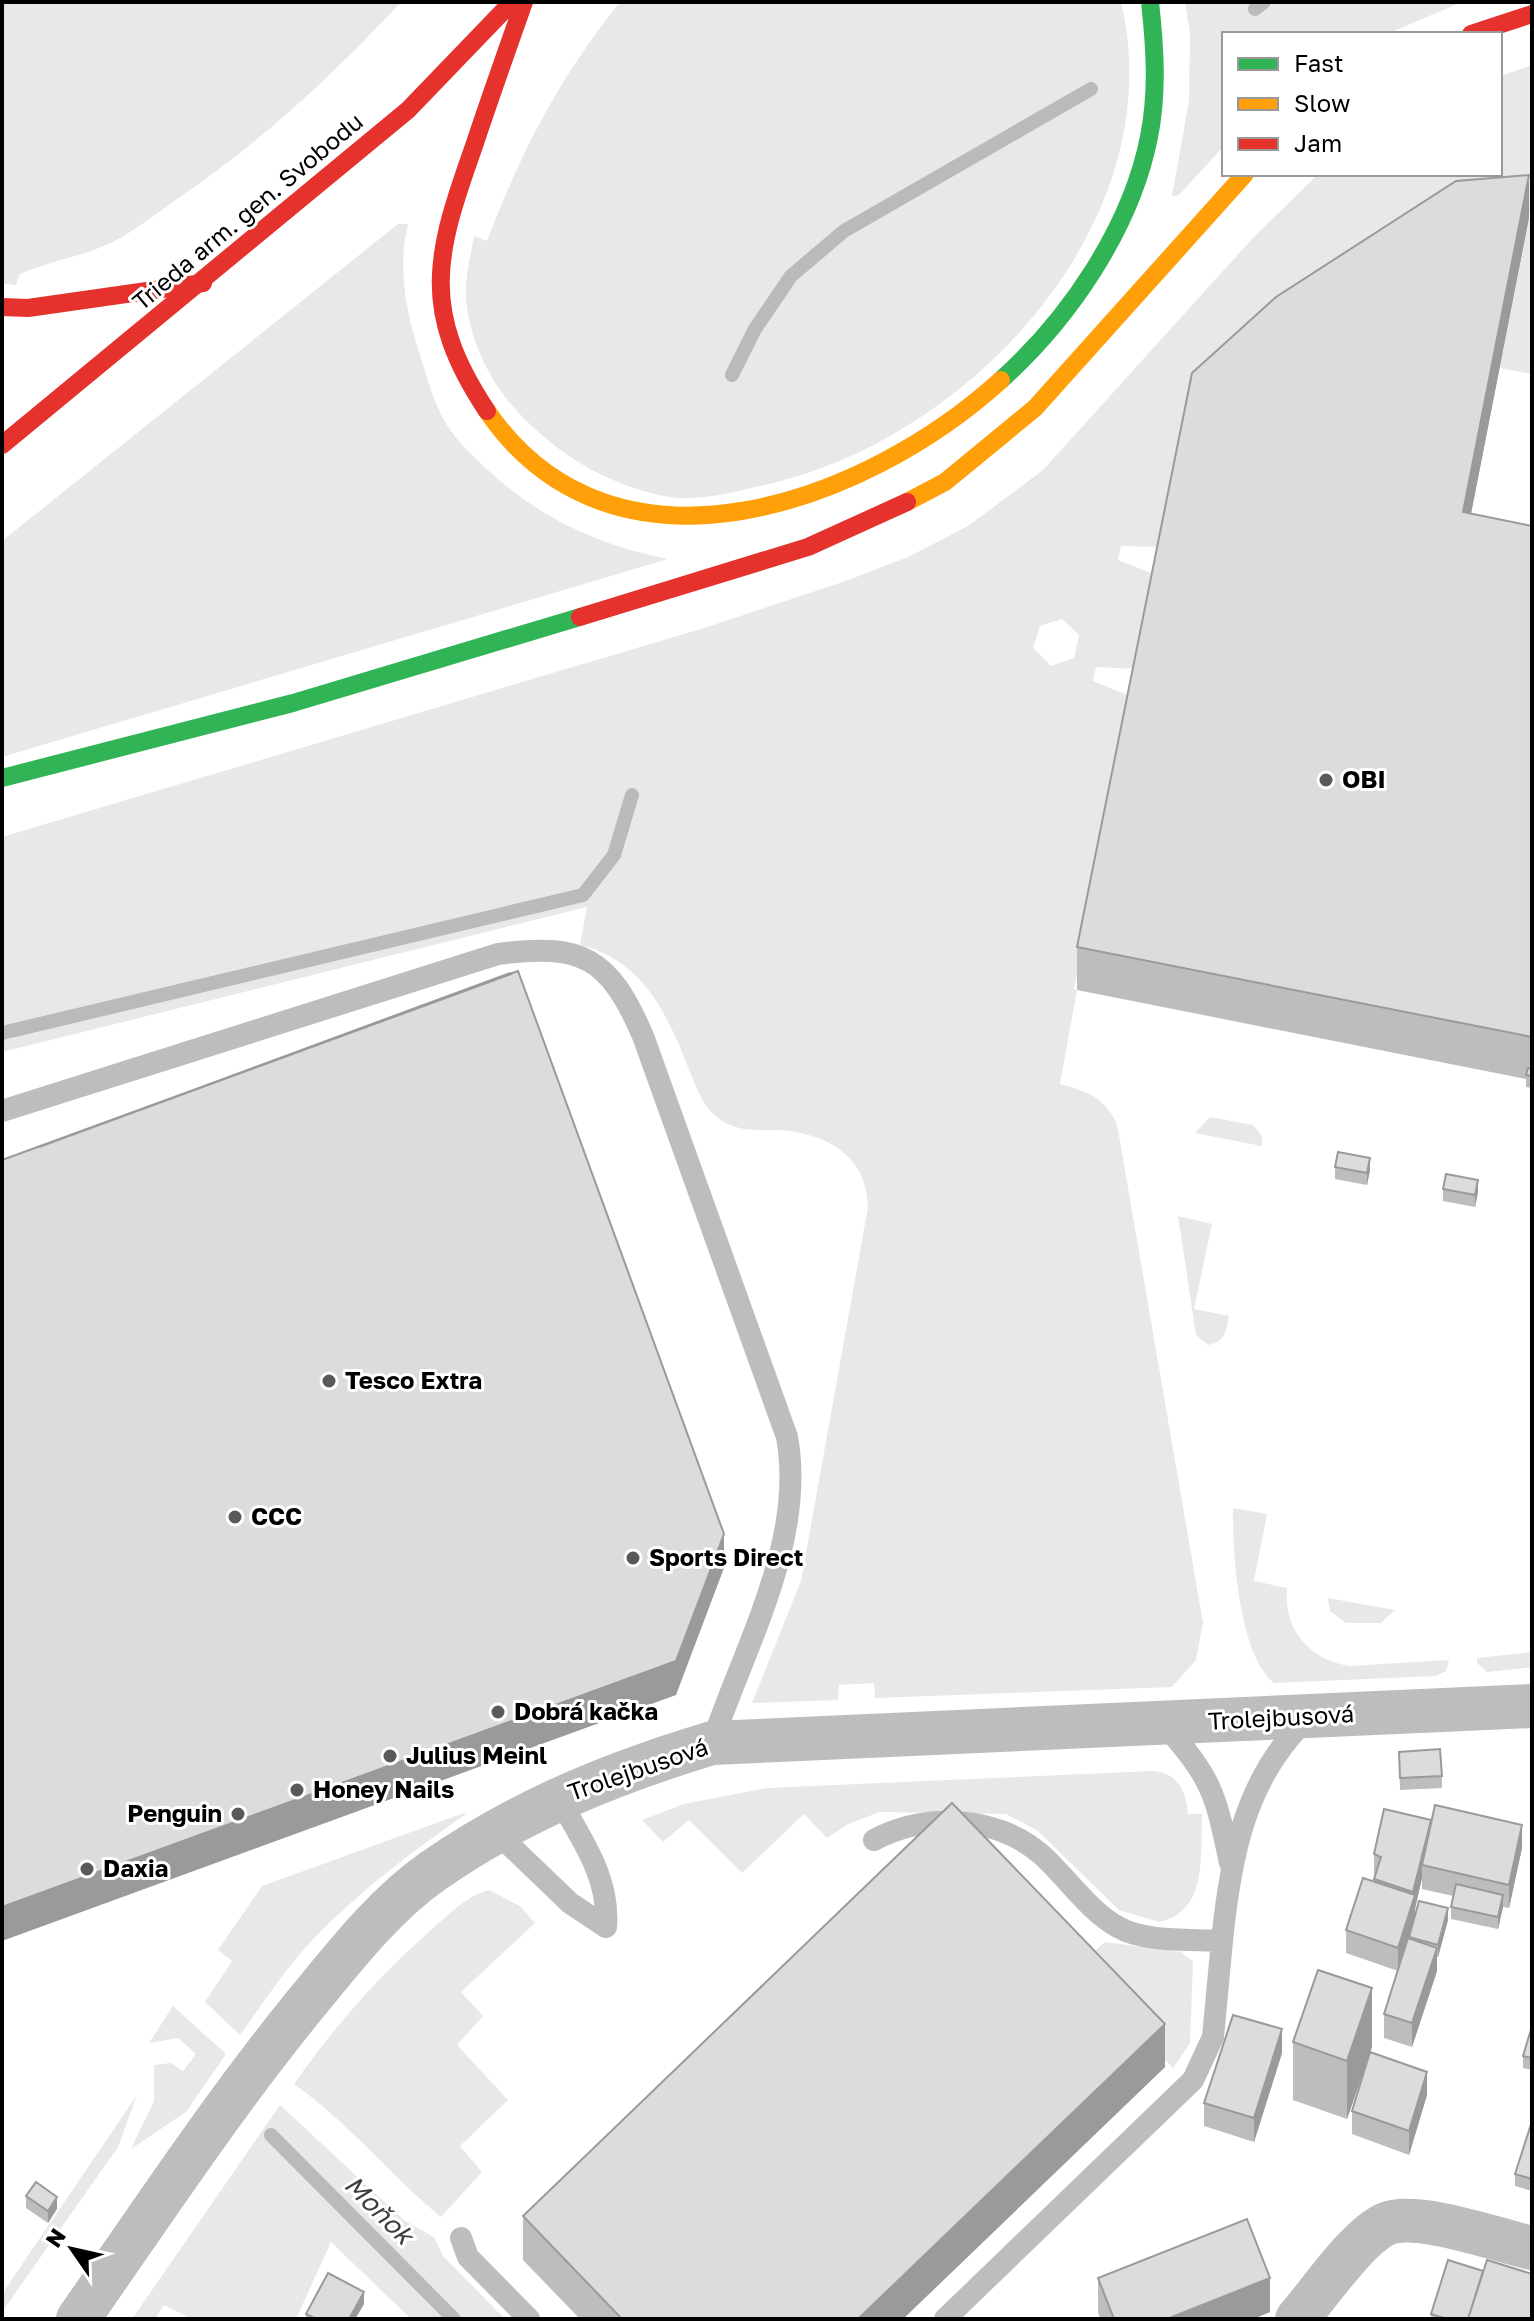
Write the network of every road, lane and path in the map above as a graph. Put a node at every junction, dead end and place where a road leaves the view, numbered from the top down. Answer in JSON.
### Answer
{"nodes":[{"id":1,"x":512,"y":2,"type":"edge"},
{"id":2,"x":524,"y":2,"type":"edge"},
{"id":3,"x":1150,"y":2,"type":"edge"},
{"id":4,"x":1532,"y":14,"type":"edge"},
{"id":5,"x":1477,"y":32,"type":"edge"},
{"id":6,"x":1243,"y":176,"type":"edge"},
{"id":7,"x":203,"y":283,"type":"junction"},
{"id":8,"x":2,"y":307,"type":"edge"},
{"id":9,"x":2,"y":445,"type":"edge"},
{"id":10,"x":2,"y":778,"type":"edge"},
{"id":11,"x":2,"y":1111,"type":"edge"},
{"id":12,"x":1532,"y":1706,"type":"edge"},
{"id":13,"x":1310,"y":1717,"type":"junction"},
{"id":14,"x":1163,"y":1723,"type":"junction"},
{"id":15,"x":712,"y":1743,"type":"junction"},
{"id":16,"x":558,"y":1797,"type":"junction"},
{"id":17,"x":496,"y":1832,"type":"junction"},
{"id":18,"x":874,"y":1840,"type":"dead end"},
{"id":19,"x":1230,"y":1864,"type":"junction"},
{"id":20,"x":1222,"y":1941,"type":"junction"},
{"id":21,"x":461,"y":2238,"type":"dead end"},
{"id":22,"x":1532,"y":2248,"type":"edge"},
{"id":23,"x":78,"y":2319,"type":"edge"},
{"id":24,"x":529,"y":2319,"type":"edge"},
{"id":25,"x":945,"y":2319,"type":"edge"},
{"id":26,"x":1297,"y":2319,"type":"edge"}],
"edges":[{"from":1,"to":7,"type":"main road","name":"Trieda arm. gen. Svobodu"},
{"from":2,"to":3,"type":"main road"},
{"from":4,"to":5,"type":"main road"},
{"from":6,"to":10,"type":"main road"},
{"from":7,"to":8,"type":"main road"},
{"from":7,"to":9,"type":"main road","name":"Trieda arm. gen. Svobodu"},
{"from":11,"to":15,"type":"lane"},
{"from":12,"to":13,"type":"street","name":"Trolejbusová"},
{"from":13,"to":14,"type":"street","name":"Trolejbusová"},
{"from":13,"to":19,"type":"lane"},
{"from":14,"to":15,"type":"street","name":"Trolejbusová"},
{"from":14,"to":19,"type":"lane"},
{"from":15,"to":16,"type":"street","name":"Trolejbusová"},
{"from":16,"to":17,"type":"street","name":"Trolejbusová"},
{"from":16,"to":17,"type":"lane"},
{"from":17,"to":23,"type":"street","name":"Trolejbusová"},
{"from":18,"to":20,"type":"lane"},
{"from":19,"to":20,"type":"lane"},
{"from":20,"to":25,"type":"lane"},
{"from":21,"to":24,"type":"lane"},
{"from":22,"to":26,"type":"street"}]}
